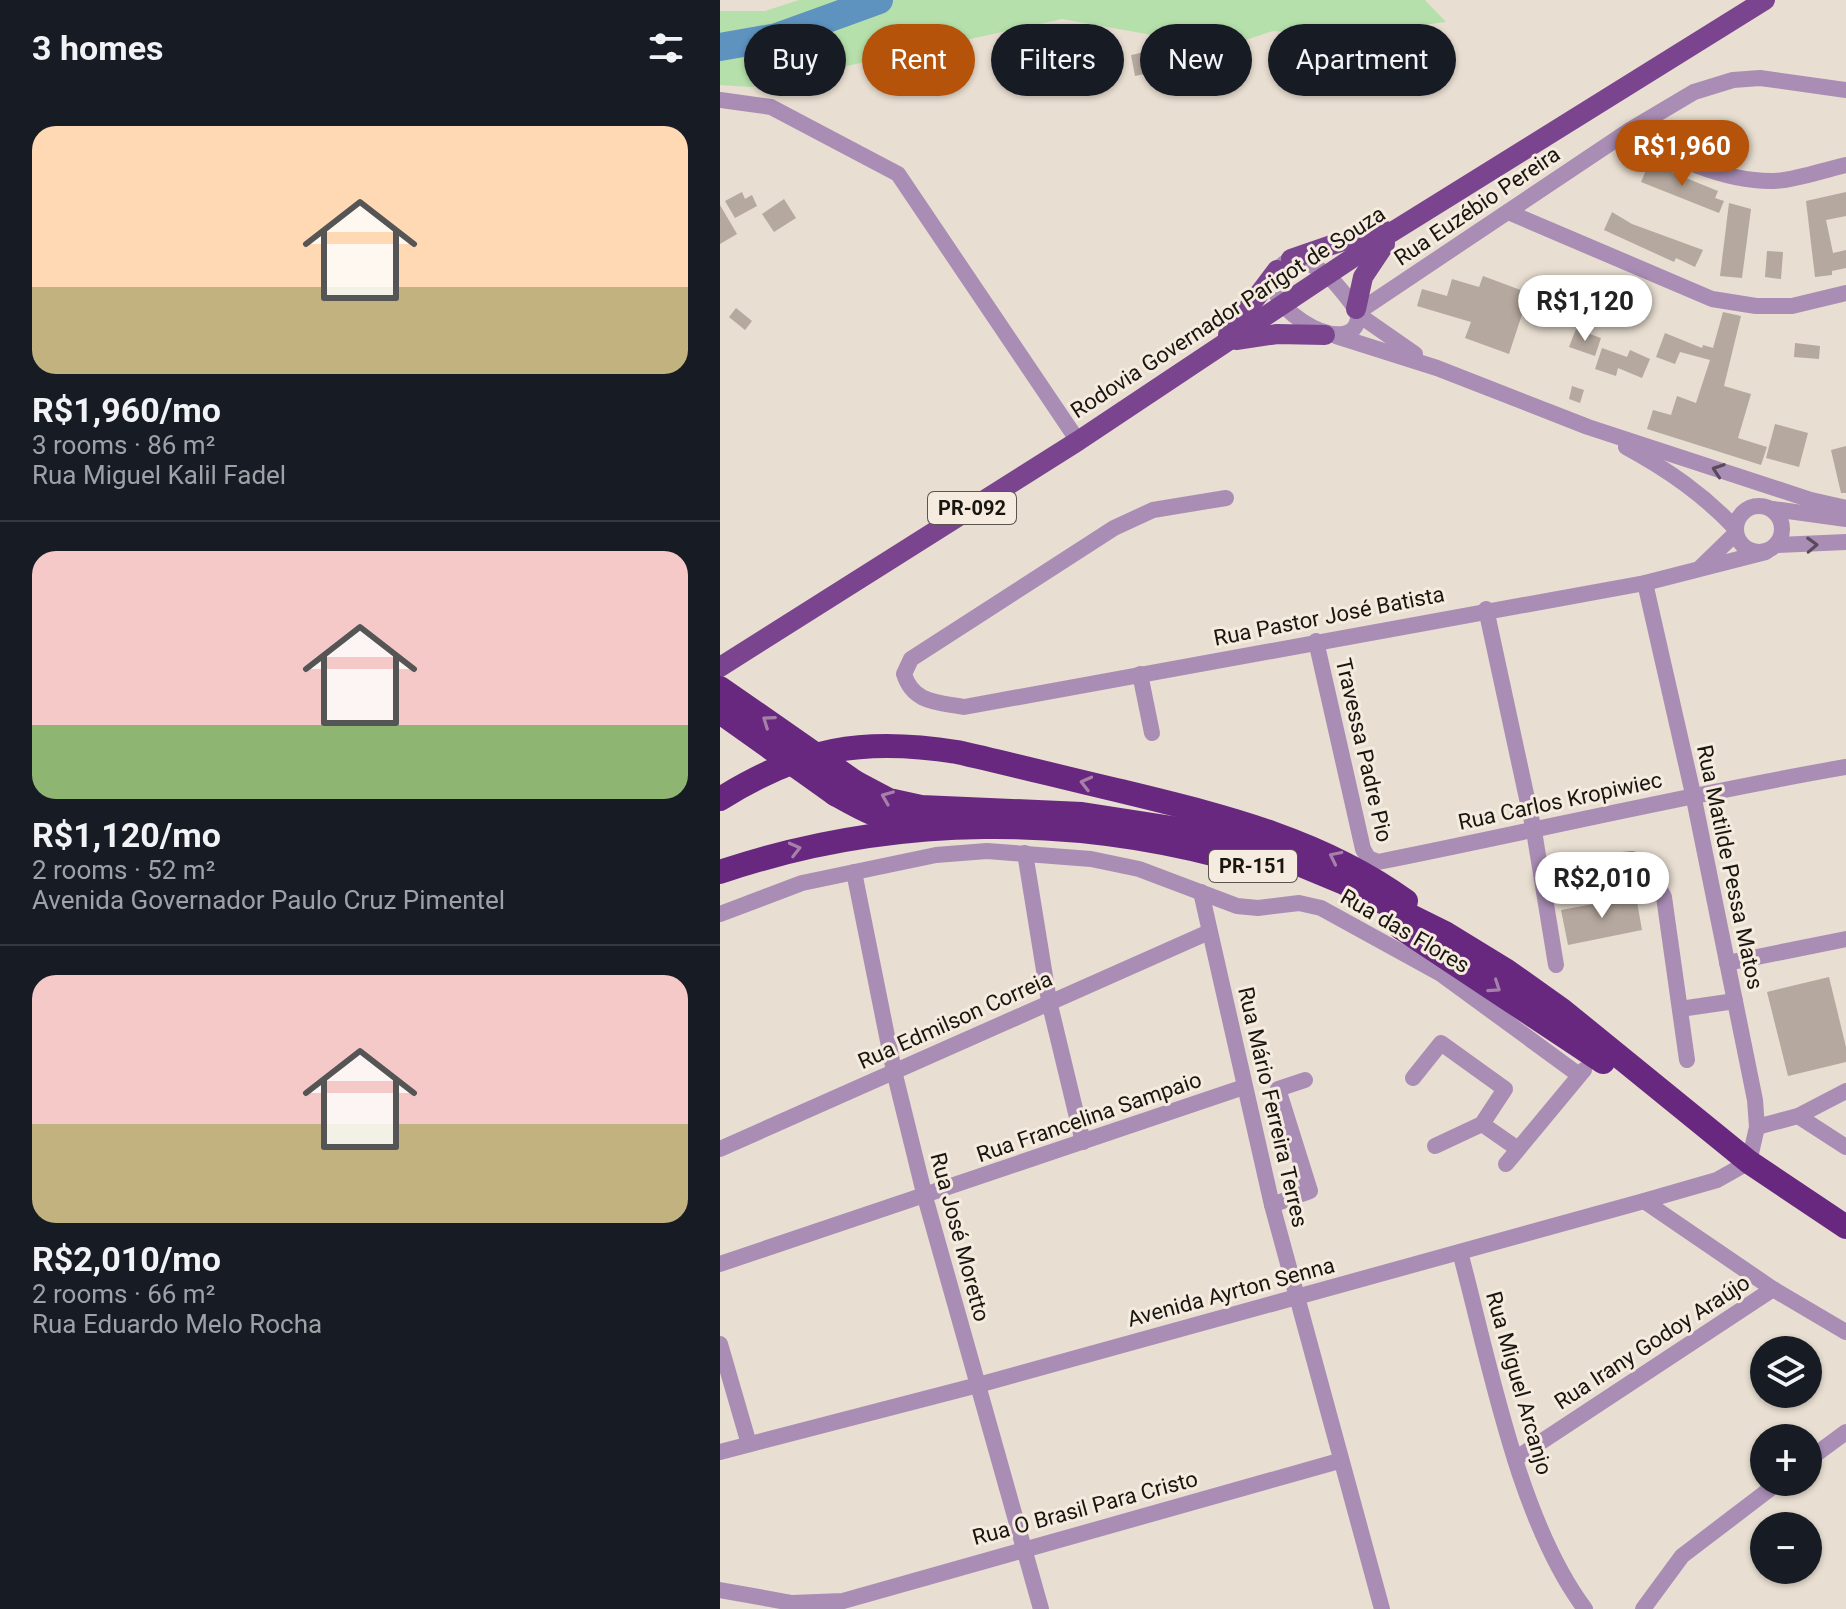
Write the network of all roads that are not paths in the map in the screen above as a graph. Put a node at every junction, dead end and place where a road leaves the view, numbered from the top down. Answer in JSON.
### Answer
{"nodes":[{"id":1,"x":1765,"y":0,"type":"edge"},
{"id":2,"x":1846,"y":90,"type":"edge"},
{"id":3,"x":720,"y":100,"type":"edge"},
{"id":4,"x":1630,"y":130,"type":"junction"},
{"id":5,"x":1846,"y":165,"type":"edge"},
{"id":6,"x":1508,"y":212,"type":"junction"},
{"id":7,"x":1398,"y":228,"type":"junction"},
{"id":8,"x":1284,"y":264,"type":"junction"},
{"id":9,"x":1328,"y":275,"type":"junction"},
{"id":10,"x":1846,"y":293,"type":"edge"},
{"id":11,"x":1283,"y":304,"type":"junction"},
{"id":12,"x":1357,"y":312,"type":"junction"},
{"id":13,"x":1330,"y":335,"type":"junction"},
{"id":14,"x":1221,"y":345,"type":"junction"},
{"id":15,"x":1437,"y":368,"type":"junction"},
{"id":16,"x":1588,"y":427,"type":"junction"},
{"id":17,"x":1078,"y":441,"type":"junction"},
{"id":18,"x":1765,"y":486,"type":"junction"},
{"id":19,"x":1226,"y":498,"type":"dead end"},
{"id":20,"x":1766,"y":507,"type":"junction"},
{"id":21,"x":1846,"y":508,"type":"edge"},
{"id":22,"x":1846,"y":519,"type":"edge"},
{"id":23,"x":1736,"y":531,"type":"junction"},
{"id":24,"x":1846,"y":542,"type":"edge"},
{"id":25,"x":1772,"y":548,"type":"junction"},
{"id":26,"x":1701,"y":567,"type":"junction"},
{"id":27,"x":1645,"y":583,"type":"junction"},
{"id":28,"x":1486,"y":609,"type":"junction"},
{"id":29,"x":1316,"y":641,"type":"junction"},
{"id":30,"x":720,"y":667,"type":"edge"},
{"id":31,"x":1140,"y":674,"type":"junction"},
{"id":32,"x":720,"y":688,"type":"edge"},
{"id":33,"x":720,"y":712,"type":"edge"},
{"id":34,"x":1152,"y":733,"type":"dead end"},
{"id":35,"x":1846,"y":767,"type":"edge"},
{"id":36,"x":845,"y":788,"type":"junction"},
{"id":37,"x":1693,"y":794,"type":"junction"},
{"id":38,"x":720,"y":799,"type":"edge"},
{"id":39,"x":1040,"y":827,"type":"junction"},
{"id":40,"x":1534,"y":831,"type":"junction"},
{"id":41,"x":1025,"y":853,"type":"junction"},
{"id":42,"x":1378,"y":862,"type":"joint"},
{"id":43,"x":1576,"y":865,"type":"dead end"},
{"id":44,"x":720,"y":872,"type":"edge"},
{"id":45,"x":854,"y":872,"type":"junction"},
{"id":46,"x":1201,"y":892,"type":"junction"},
{"id":47,"x":720,"y":914,"type":"edge"},
{"id":48,"x":1209,"y":932,"type":"junction"},
{"id":49,"x":1445,"y":933,"type":"junction"},
{"id":50,"x":1846,"y":939,"type":"edge"},
{"id":51,"x":1727,"y":963,"type":"junction"},
{"id":52,"x":1556,"y":965,"type":"dead end"},
{"id":53,"x":1049,"y":1001,"type":"junction"},
{"id":54,"x":1735,"y":1001,"type":"junction"},
{"id":55,"x":1680,"y":1009,"type":"junction"},
{"id":56,"x":1596,"y":1057,"type":"junction"},
{"id":57,"x":1687,"y":1060,"type":"dead end"},
{"id":58,"x":894,"y":1071,"type":"junction"},
{"id":59,"x":1579,"y":1075,"type":"junction"},
{"id":60,"x":1413,"y":1078,"type":"dead end"},
{"id":61,"x":1305,"y":1080,"type":"dead end"},
{"id":62,"x":1244,"y":1087,"type":"junction"},
{"id":63,"x":1846,"y":1091,"type":"edge"},
{"id":64,"x":1798,"y":1116,"type":"junction"},
{"id":65,"x":1482,"y":1124,"type":"junction"},
{"id":66,"x":1757,"y":1127,"type":"junction"},
{"id":67,"x":1719,"y":1138,"type":"junction"},
{"id":68,"x":1083,"y":1142,"type":"junction"},
{"id":69,"x":1435,"y":1146,"type":"dead end"},
{"id":70,"x":1846,"y":1147,"type":"edge"},
{"id":71,"x":720,"y":1149,"type":"edge"},
{"id":72,"x":1518,"y":1149,"type":"junction"},
{"id":73,"x":1749,"y":1162,"type":"junction"},
{"id":74,"x":1506,"y":1164,"type":"dead end"},
{"id":75,"x":925,"y":1197,"type":"junction"},
{"id":76,"x":1644,"y":1201,"type":"junction"},
{"id":77,"x":1272,"y":1205,"type":"junction"},
{"id":78,"x":1846,"y":1227,"type":"edge"},
{"id":79,"x":1460,"y":1252,"type":"junction"},
{"id":80,"x":720,"y":1264,"type":"edge"},
{"id":81,"x":1773,"y":1289,"type":"junction"},
{"id":82,"x":1297,"y":1297,"type":"junction"},
{"id":83,"x":1846,"y":1332,"type":"edge"},
{"id":84,"x":720,"y":1344,"type":"edge"},
{"id":85,"x":978,"y":1385,"type":"junction"},
{"id":86,"x":1846,"y":1432,"type":"edge"},
{"id":87,"x":749,"y":1444,"type":"junction"},
{"id":88,"x":1822,"y":1450,"type":"edge"},
{"id":89,"x":720,"y":1452,"type":"edge"},
{"id":90,"x":1515,"y":1459,"type":"junction"},
{"id":91,"x":1339,"y":1461,"type":"junction"},
{"id":92,"x":1761,"y":1496,"type":"edge"},
{"id":93,"x":1022,"y":1549,"type":"junction"},
{"id":94,"x":720,"y":1590,"type":"edge"},
{"id":95,"x":846,"y":1605,"type":"edge"},
{"id":96,"x":790,"y":1606,"type":"edge"},
{"id":97,"x":1041,"y":1609,"type":"edge"},
{"id":98,"x":1382,"y":1609,"type":"edge"},
{"id":99,"x":1585,"y":1609,"type":"edge"},
{"id":100,"x":1643,"y":1609,"type":"edge"}],
"edges":[{"from":1,"to":7,"type":"main road","name":"Rodovia Governador Parigot de Souza","number":"PR-092"},
{"from":2,"to":4,"type":"street","name":"Rua Euzébio Pereira"},
{"from":3,"to":17,"type":"street"},
{"from":4,"to":5,"type":"street"},
{"from":4,"to":6,"type":"street","name":"Rua Euzébio Pereira"},
{"from":6,"to":10,"type":"street"},
{"from":6,"to":12,"type":"street","name":"Rua Euzébio Pereira"},
{"from":7,"to":8,"type":"main road"},
{"from":7,"to":9,"type":"main road","name":"Rodovia Governador Parigot de Souza","number":"PR-092"},
{"from":7,"to":12,"type":"main road"},
{"from":8,"to":9,"type":"street"},
{"from":8,"to":11,"type":"street"},
{"from":8,"to":14,"type":"main road"},
{"from":9,"to":11,"type":"main road","name":"Rodovia Governador Parigot de Souza","number":"PR-092"},
{"from":9,"to":12,"type":"street"},
{"from":11,"to":13,"type":"street"},
{"from":11,"to":14,"type":"main road","name":"Rodovia Governador Parigot de Souza","number":"PR-092"},
{"from":12,"to":13,"type":"street","name":"Rua Euzébio Pereira"},
{"from":12,"to":15,"type":"street"},
{"from":13,"to":14,"type":"main road"},
{"from":13,"to":15,"type":"street"},
{"from":14,"to":17,"type":"main road","name":"Rodovia Governador Parigot de Souza","number":"PR-092"},
{"from":15,"to":16,"type":"street"},
{"from":18,"to":16,"type":"street","one_way":true},
{"from":16,"to":23,"type":"street"},
{"from":17,"to":30,"type":"main road","name":"Rodovia Governador Parigot de Souza","number":"PR-092"},
{"from":18,"to":20,"type":"street"},
{"from":18,"to":21,"type":"street"},
{"from":19,"to":31,"type":"street","name":"Rua Pastor José Batista"},
{"from":20,"to":22,"type":"street"},
{"from":20,"to":23,"type":"street"},
{"from":20,"to":25,"type":"street"},
{"from":23,"to":25,"type":"street"},
{"from":23,"to":26,"type":"street","name":"Rua Pastor José Batista"},
{"from":25,"to":24,"type":"street","name":"Rua Pastor José Batista","one_way":true},
{"from":25,"to":26,"type":"street","name":"Rua Pastor José Batista"},
{"from":26,"to":27,"type":"street","name":"Rua Pastor José Batista"},
{"from":27,"to":28,"type":"street","name":"Rua Pastor José Batista"},
{"from":27,"to":37,"type":"street","name":"Rua Matilde Pessa Matos"},
{"from":28,"to":29,"type":"street","name":"Rua Pastor José Batista"},
{"from":28,"to":40,"type":"street"},
{"from":29,"to":31,"type":"street","name":"Rua Pastor José Batista"},
{"from":29,"to":42,"type":"street","name":"Travessa Padre Pio"},
{"from":31,"to":34,"type":"street"},
{"from":36,"to":32,"type":"highway","number":"PR-151","one_way":true,"bridge":true},
{"from":33,"to":36,"type":"highway","number":"PR-151","bridge":true},
{"from":35,"to":37,"type":"street","name":"Rua Carlos Kropiwiec"},
{"from":36,"to":39,"type":"highway","number":"PR-151"},
{"from":49,"to":36,"type":"highway","number":"PR-151","one_way":true},
{"from":37,"to":40,"type":"street","name":"Rua Carlos Kropiwiec"},
{"from":37,"to":51,"type":"street","name":"Rua Matilde Pessa Matos"},
{"from":49,"to":38,"type":"highway","number":"PR-151","one_way":true},
{"from":44,"to":39,"type":"highway","number":"PR-151","one_way":true},
{"from":39,"to":56,"type":"highway","number":"PR-151","one_way":true},
{"from":40,"to":42,"type":"street","name":"Rua Carlos Kropiwiec"},
{"from":40,"to":52,"type":"street"},
{"from":41,"to":45,"type":"street","name":"Rua das Flores"},
{"from":41,"to":46,"type":"street","name":"Rua das Flores"},
{"from":41,"to":53,"type":"street"},
{"from":43,"to":55,"type":"street"},
{"from":45,"to":47,"type":"street","name":"Rua das Flores"},
{"from":45,"to":58,"type":"street","name":"Rua José Moretto"},
{"from":46,"to":48,"type":"street","name":"Rua Mário Ferreira Terres"},
{"from":46,"to":59,"type":"street","name":"Rua das Flores"},
{"from":48,"to":53,"type":"street","name":"Rua Edmilson Correia"},
{"from":48,"to":62,"type":"street","name":"Rua Mário Ferreira Terres"},
{"from":49,"to":67,"type":"highway","number":"PR-151"},
{"from":50,"to":51,"type":"street"},
{"from":51,"to":54,"type":"street","name":"Rua Matilde Pessa Matos"},
{"from":53,"to":58,"type":"street","name":"Rua Edmilson Correia"},
{"from":53,"to":68,"type":"street"},
{"from":54,"to":55,"type":"street"},
{"from":54,"to":66,"type":"street","name":"Rua Matilde Pessa Matos"},
{"from":55,"to":57,"type":"street"},
{"from":56,"to":59,"type":"street"},
{"from":56,"to":67,"type":"highway","number":"PR-151"},
{"from":58,"to":71,"type":"street","name":"Rua Edmilson Correia"},
{"from":58,"to":75,"type":"street","name":"Rua José Moretto"},
{"from":59,"to":72,"type":"street"},
{"from":60,"to":65,"type":"street"},
{"from":61,"to":77,"type":"street"},
{"from":62,"to":68,"type":"street","name":"Rua Francelina Sampaio"},
{"from":62,"to":77,"type":"street","name":"Rua Mário Ferreira Terres"},
{"from":63,"to":64,"type":"street"},
{"from":64,"to":66,"type":"street"},
{"from":64,"to":70,"type":"street"},
{"from":65,"to":69,"type":"street"},
{"from":65,"to":72,"type":"street"},
{"from":66,"to":73,"type":"street","name":"Rua Matilde Pessa Matos"},
{"from":67,"to":73,"type":"highway","number":"PR-151"},
{"from":68,"to":75,"type":"street","name":"Rua Francelina Sampaio"},
{"from":72,"to":74,"type":"street"},
{"from":73,"to":76,"type":"street","name":"Avenida Ayrton Senna"},
{"from":73,"to":78,"type":"highway","number":"PR-151"},
{"from":75,"to":80,"type":"street","name":"Rua Francelina Sampaio"},
{"from":75,"to":85,"type":"street","name":"Rua José Moretto"},
{"from":76,"to":79,"type":"street","name":"Avenida Ayrton Senna"},
{"from":76,"to":81,"type":"street"},
{"from":77,"to":82,"type":"street","name":"Rua Mário Ferreira Terres"},
{"from":79,"to":82,"type":"street","name":"Avenida Ayrton Senna"},
{"from":79,"to":90,"type":"street","name":"Rua Miguel Arcanjo"},
{"from":81,"to":83,"type":"street"},
{"from":81,"to":90,"type":"street","name":"Rua Irany Godoy Araújo"},
{"from":82,"to":85,"type":"street","name":"Avenida Ayrton Senna"},
{"from":82,"to":91,"type":"street","name":"Rua Mário Ferreira Terres"},
{"from":84,"to":87,"type":"street"},
{"from":85,"to":87,"type":"street","name":"Avenida Ayrton Senna"},
{"from":85,"to":93,"type":"street","name":"Rua José Moretto"},
{"from":86,"to":88,"type":"street"},
{"from":87,"to":89,"type":"street","name":"Avenida Ayrton Senna"},
{"from":90,"to":99,"type":"street","name":"Rua Miguel Arcanjo"},
{"from":91,"to":93,"type":"street","name":"Rua O Brasil Para Cristo"},
{"from":91,"to":98,"type":"street","name":"Rua Mário Ferreira Terres"},
{"from":92,"to":100,"type":"street"},
{"from":93,"to":95,"type":"street","name":"Rua O Brasil Para Cristo"},
{"from":93,"to":97,"type":"street","name":"Rua José Moretto"},
{"from":94,"to":96,"type":"street","name":"Rua O Brasil Para Cristo"},
{"from":95,"to":96,"type":"street","name":"Rua O Brasil Para Cristo"}]}
